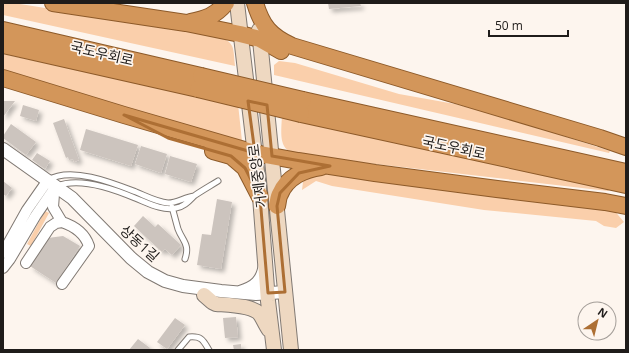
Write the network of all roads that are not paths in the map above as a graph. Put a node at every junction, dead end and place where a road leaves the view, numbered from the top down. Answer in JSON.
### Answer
{"nodes":[{"id":1,"x":53,"y":3,"type":"edge"},
{"id":2,"x":226,"y":3,"type":"edge"},
{"id":3,"x":237,"y":3,"type":"edge"},
{"id":4,"x":255,"y":3,"type":"edge"},
{"id":5,"x":186,"y":23,"type":"junction"},
{"id":6,"x":3,"y":30,"type":"edge"},
{"id":7,"x":240,"y":34,"type":"junction"},
{"id":8,"x":260,"y":39,"type":"junction"},
{"id":9,"x":3,"y":45,"type":"edge"},
{"id":10,"x":3,"y":78,"type":"edge"},
{"id":11,"x":200,"y":82,"type":"junction"},
{"id":12,"x":439,"y":90,"type":"junction"},
{"id":13,"x":124,"y":115,"type":"junction"},
{"id":14,"x":623,"y":146,"type":"edge"},
{"id":15,"x":3,"y":149,"type":"edge"},
{"id":16,"x":255,"y":153,"type":"junction"},
{"id":17,"x":272,"y":156,"type":"junction"},
{"id":18,"x":3,"y":159,"type":"edge"},
{"id":19,"x":330,"y":166,"type":"junction"},
{"id":20,"x":626,"y":172,"type":"edge"},
{"id":21,"x":607,"y":174,"type":"junction"},
{"id":22,"x":218,"y":181,"type":"dead end"},
{"id":23,"x":626,"y":185,"type":"edge"},
{"id":24,"x":51,"y":188,"type":"junction"},
{"id":25,"x":194,"y":196,"type":"junction"},
{"id":26,"x":260,"y":197,"type":"junction"},
{"id":27,"x":170,"y":202,"type":"junction"},
{"id":28,"x":277,"y":206,"type":"junction"},
{"id":29,"x":626,"y":206,"type":"edge"},
{"id":30,"x":172,"y":209,"type":"junction"},
{"id":31,"x":62,"y":222,"type":"junction"},
{"id":32,"x":3,"y":253,"type":"edge"},
{"id":33,"x":185,"y":259,"type":"dead end"},
{"id":34,"x":266,"y":260,"type":"junction"},
{"id":35,"x":26,"y":263,"type":"dead end"},
{"id":36,"x":3,"y":268,"type":"edge"},
{"id":37,"x":62,"y":284,"type":"dead end"},
{"id":38,"x":238,"y":292,"type":"junction"},
{"id":39,"x":204,"y":295,"type":"junction"},
{"id":40,"x":286,"y":296,"type":"junction"},
{"id":41,"x":268,"y":297,"type":"junction"},
{"id":42,"x":272,"y":334,"type":"junction"},
{"id":43,"x":178,"y":350,"type":"edge"},
{"id":44,"x":209,"y":350,"type":"edge"},
{"id":45,"x":274,"y":350,"type":"edge"},
{"id":46,"x":291,"y":350,"type":"edge"}],
"edges":[{"from":1,"to":5,"type":"highway"},
{"from":2,"to":5,"type":"highway"},
{"from":3,"to":7,"type":"main road","name":"거제중앙로"},
{"from":4,"to":8,"type":"main road","name":"거제중앙로"},
{"from":4,"to":12,"type":"highway"},
{"from":5,"to":7,"type":"highway"},
{"from":6,"to":11,"type":"highway","name":"국도우회로"},
{"from":7,"to":8,"type":"highway"},
{"from":7,"to":16,"type":"main road","name":"거제중앙로"},
{"from":8,"to":12,"type":"highway"},
{"from":8,"to":17,"type":"main road","name":"거제중앙로"},
{"from":9,"to":11,"type":"highway","name":"국도우회로"},
{"from":10,"to":13,"type":"highway"},
{"from":11,"to":21,"type":"highway","name":"국도우회로","bridge":true},
{"from":12,"to":14,"type":"highway"},
{"from":13,"to":16,"type":"highway"},
{"from":13,"to":26,"type":"highway"},
{"from":15,"to":24,"type":"street","name":"상동1길"},
{"from":16,"to":17,"type":"highway"},
{"from":16,"to":26,"type":"main road","name":"거제중앙로"},
{"from":17,"to":19,"type":"highway"},
{"from":17,"to":28,"type":"main road","name":"거제중앙로"},
{"from":18,"to":24,"type":"street","name":"상동1길"},
{"from":19,"to":28,"type":"highway"},
{"from":19,"to":29,"type":"highway"},
{"from":20,"to":21,"type":"highway"},
{"from":21,"to":23,"type":"highway"},
{"from":22,"to":25,"type":"lane"},
{"from":24,"to":27,"type":"lane"},
{"from":24,"to":30,"type":"lane"},
{"from":24,"to":31,"type":"street"},
{"from":24,"to":32,"type":"street"},
{"from":24,"to":36,"type":"street"},
{"from":24,"to":38,"type":"street","name":"상동1길"},
{"from":24,"to":39,"type":"street","name":"상동1길"},
{"from":25,"to":27,"type":"lane"},
{"from":25,"to":30,"type":"lane"},
{"from":26,"to":34,"type":"main road","name":"거제중앙로"},
{"from":27,"to":30,"type":"lane"},
{"from":28,"to":40,"type":"main road","name":"거제중앙로"},
{"from":30,"to":33,"type":"lane"},
{"from":31,"to":35,"type":"street"},
{"from":31,"to":37,"type":"street"},
{"from":34,"to":38,"type":"street"},
{"from":34,"to":41,"type":"main road","name":"거제중앙로"},
{"from":38,"to":41,"type":"street","name":"상동1길"},
{"from":39,"to":41,"type":"street","name":"상동1길"},
{"from":39,"to":42,"type":"main road"},
{"from":40,"to":41,"type":"street","name":"상동1길"},
{"from":40,"to":46,"type":"main road","name":"거제중앙로"},
{"from":41,"to":42,"type":"main road","name":"거제중앙로"},
{"from":42,"to":45,"type":"main road","name":"거제중앙로"},
{"from":43,"to":44,"type":"lane"}]}
